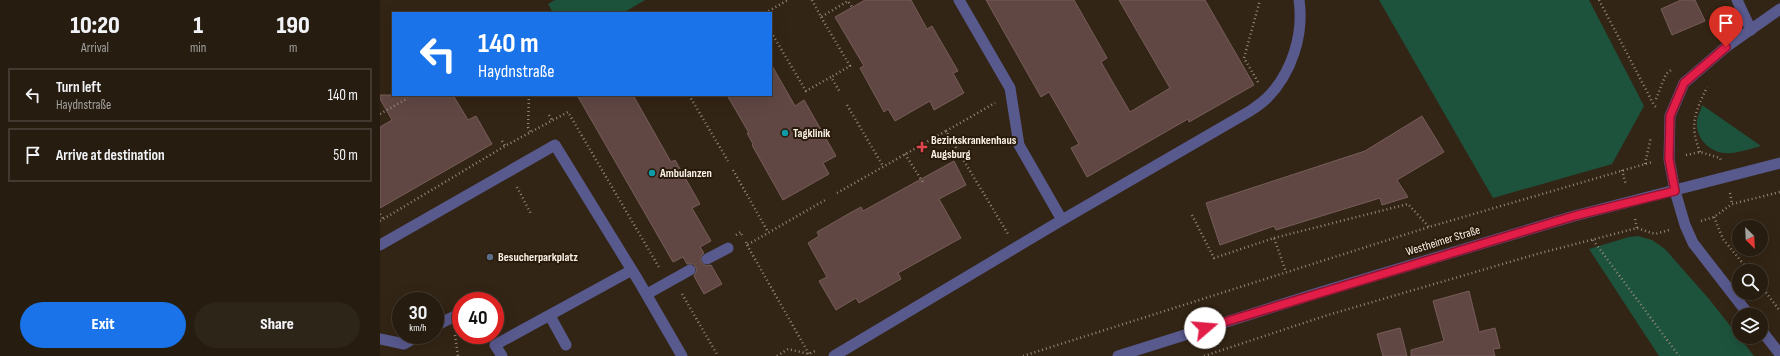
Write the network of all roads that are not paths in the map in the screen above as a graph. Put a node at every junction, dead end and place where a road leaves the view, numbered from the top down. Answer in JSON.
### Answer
{"nodes":[{"id":1,"x":958,"y":0,"type":"edge"},
{"id":2,"x":1299,"y":0,"type":"edge"},
{"id":3,"x":1737,"y":0,"type":"edge"},
{"id":4,"x":1780,"y":10,"type":"edge"},
{"id":5,"x":1751,"y":30,"type":"junction"},
{"id":6,"x":1780,"y":163,"type":"edge"},
{"id":7,"x":1675,"y":191,"type":"junction"},
{"id":8,"x":1062,"y":220,"type":"junction"},
{"id":9,"x":380,"y":245,"type":"edge"},
{"id":10,"x":728,"y":248,"type":"road end"},
{"id":11,"x":708,"y":259,"type":"dead end"},
{"id":12,"x":632,"y":270,"type":"junction"},
{"id":13,"x":690,"y":270,"type":"dead end"},
{"id":14,"x":646,"y":294,"type":"junction"},
{"id":15,"x":1744,"y":308,"type":"edge"},
{"id":16,"x":550,"y":316,"type":"junction"},
{"id":17,"x":380,"y":339,"type":"edge"},
{"id":18,"x":1768,"y":339,"type":"edge"},
{"id":19,"x":392,"y":342,"type":"edge"},
{"id":20,"x":566,"y":345,"type":"dead end"},
{"id":21,"x":1780,"y":354,"type":"edge"},
{"id":22,"x":502,"y":356,"type":"edge"},
{"id":23,"x":682,"y":356,"type":"edge"},
{"id":24,"x":834,"y":356,"type":"edge"},
{"id":25,"x":1118,"y":356,"type":"edge"}],
"edges":[{"from":1,"to":8,"type":"street"},
{"from":2,"to":8,"type":"street"},
{"from":3,"to":5,"type":"street"},
{"from":4,"to":5,"type":"street"},
{"from":5,"to":7,"type":"street"},
{"from":6,"to":7,"type":"street","name":"Westheimer Straße"},
{"from":7,"to":15,"type":"street"},
{"from":7,"to":25,"type":"street","name":"Westheimer Straße"},
{"from":8,"to":24,"type":"street"},
{"from":9,"to":12,"type":"street"},
{"from":10,"to":11,"type":"street"},
{"from":12,"to":14,"type":"street"},
{"from":12,"to":16,"type":"street"},
{"from":13,"to":14,"type":"street"},
{"from":14,"to":23,"type":"street"},
{"from":16,"to":20,"type":"street"},
{"from":16,"to":22,"type":"street"},
{"from":17,"to":19,"type":"street"},
{"from":18,"to":21,"type":"street"}]}
